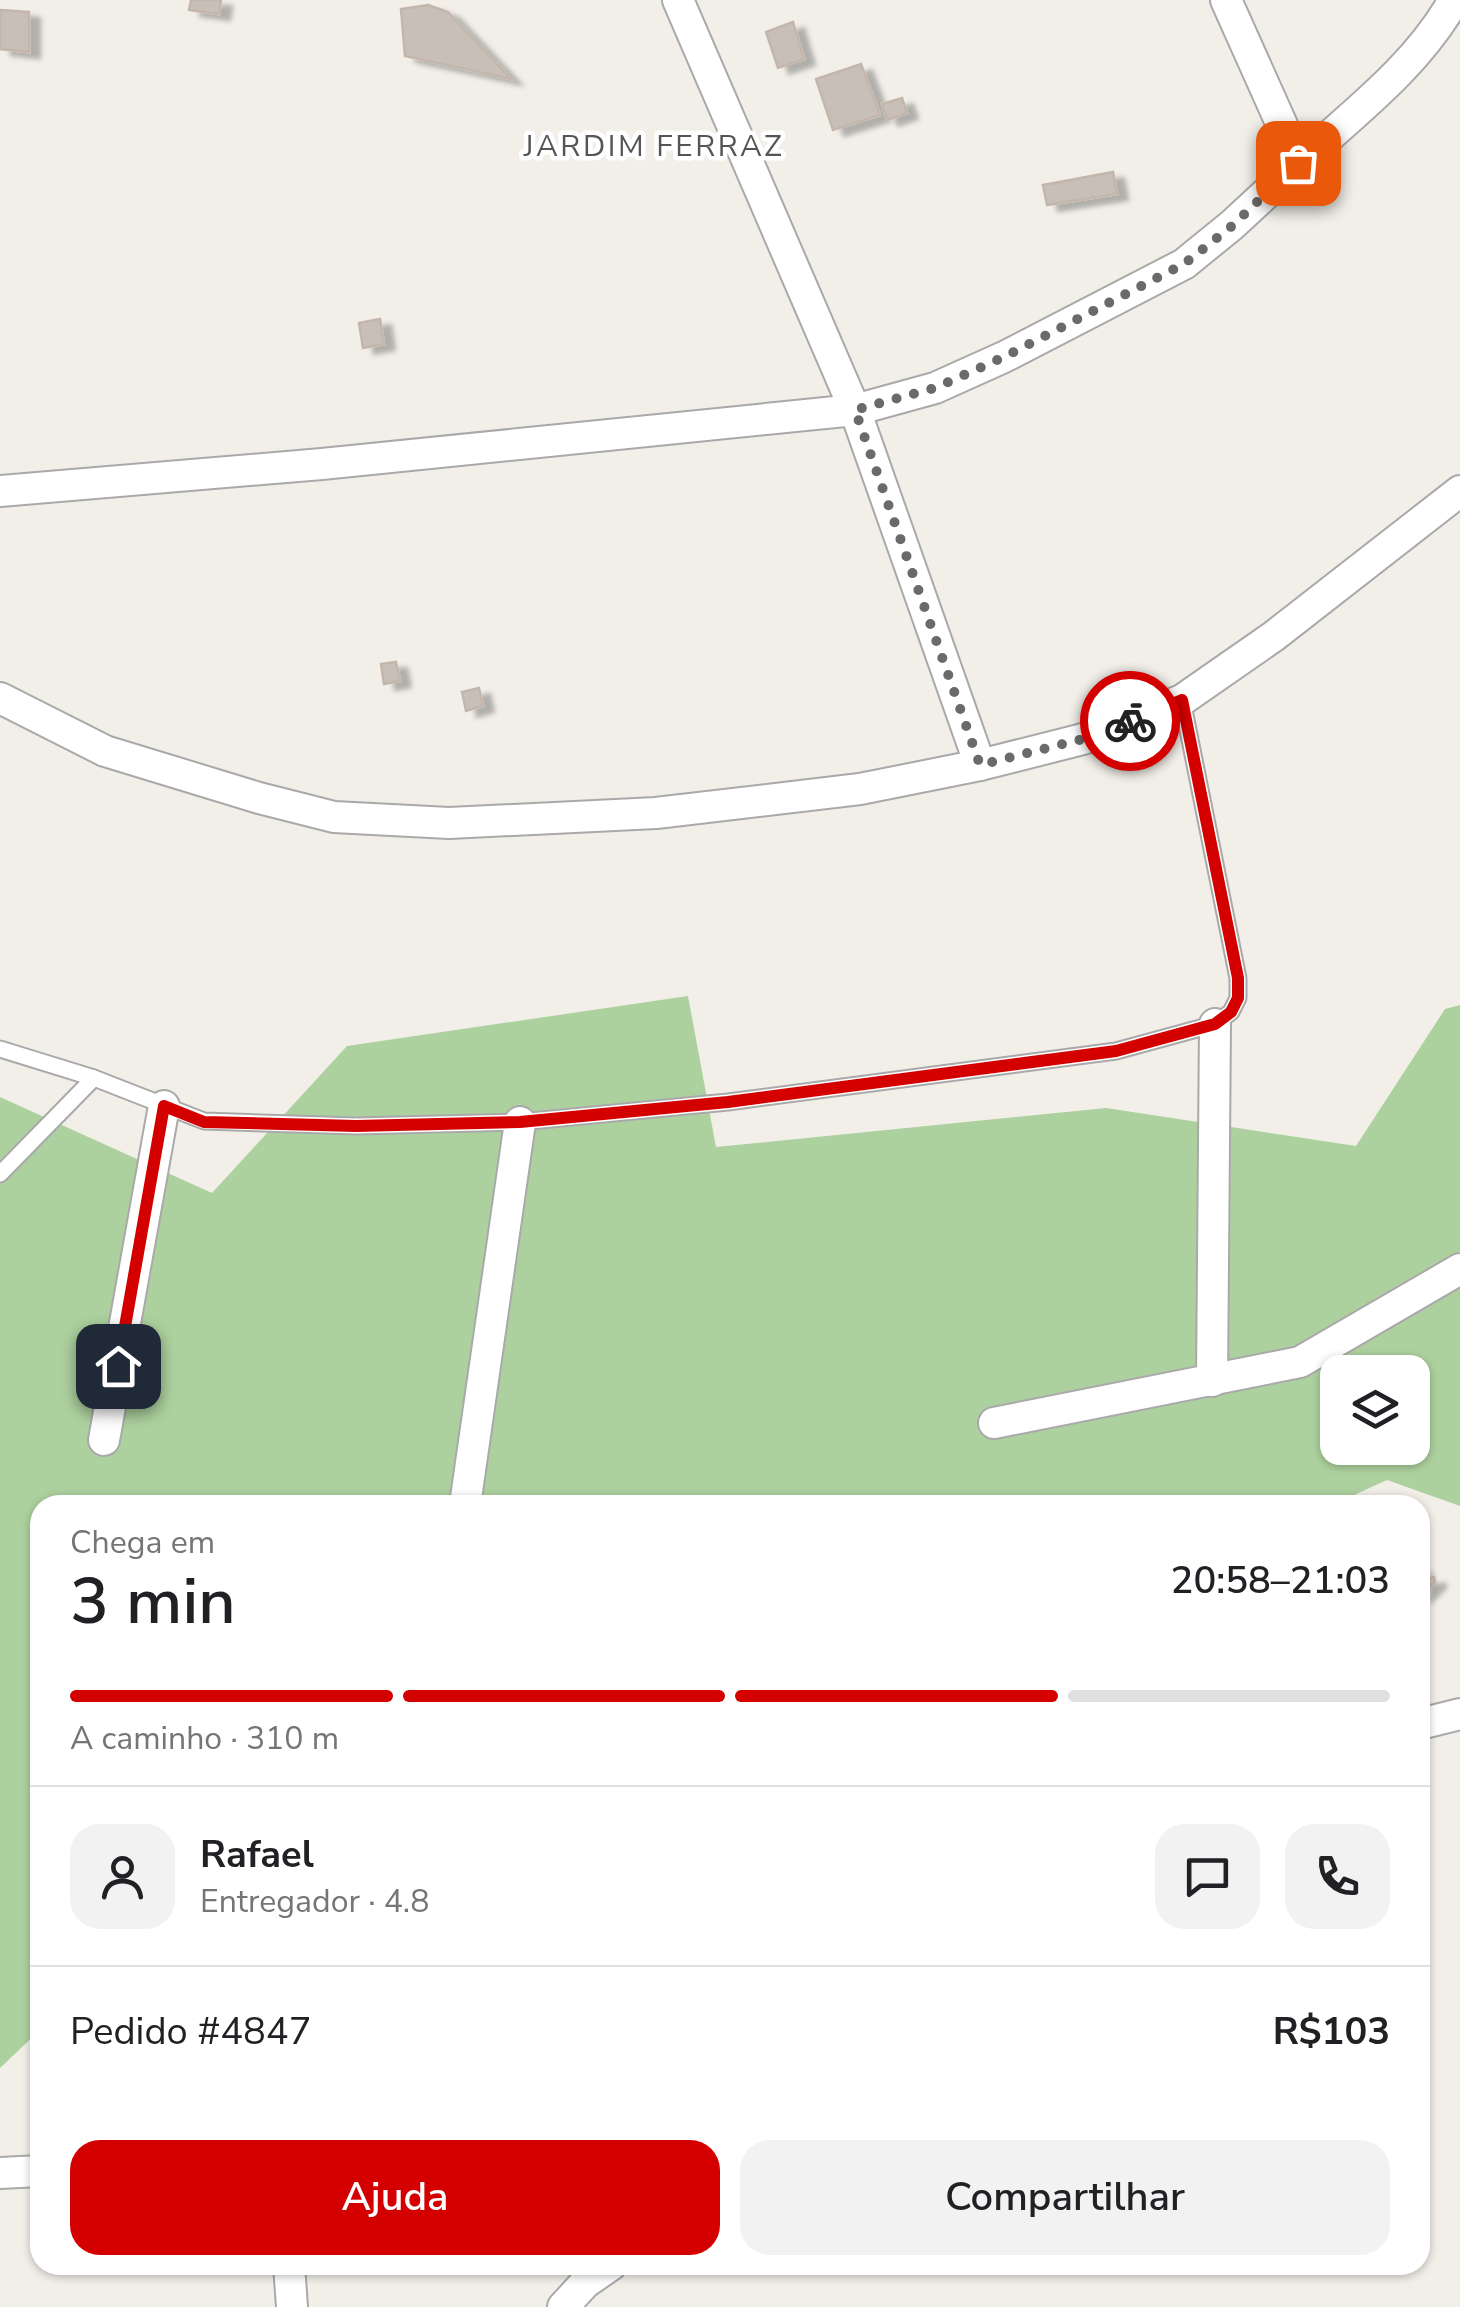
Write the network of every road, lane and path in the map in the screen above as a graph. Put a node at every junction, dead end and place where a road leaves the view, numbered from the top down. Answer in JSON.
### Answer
{"nodes":[{"id":1,"x":678,"y":0,"type":"edge"},
{"id":2,"x":1226,"y":0,"type":"edge"},
{"id":3,"x":1454,"y":0,"type":"edge"},
{"id":4,"x":1298,"y":163,"type":"junction"},
{"id":5,"x":855,"y":410,"type":"junction"},
{"id":6,"x":0,"y":491,"type":"edge"},
{"id":7,"x":1460,"y":491,"type":"edge"},
{"id":8,"x":0,"y":698,"type":"edge"},
{"id":9,"x":1182,"y":700,"type":"junction"},
{"id":10,"x":980,"y":765,"type":"junction"},
{"id":11,"x":1215,"y":1024,"type":"junction"},
{"id":12,"x":0,"y":1049,"type":"edge"},
{"id":13,"x":94,"y":1078,"type":"junction"},
{"id":14,"x":164,"y":1106,"type":"junction"},
{"id":15,"x":520,"y":1122,"type":"junction"},
{"id":16,"x":0,"y":1174,"type":"edge"},
{"id":17,"x":1460,"y":1269,"type":"edge"},
{"id":18,"x":1212,"y":1381,"type":"junction"},
{"id":19,"x":994,"y":1423,"type":"dead end"},
{"id":20,"x":104,"y":1440,"type":"dead end"},
{"id":21,"x":466,"y":1495,"type":"edge"},
{"id":22,"x":1460,"y":1714,"type":"edge"},
{"id":23,"x":1430,"y":1722,"type":"edge"},
{"id":24,"x":30,"y":2172,"type":"edge"},
{"id":25,"x":0,"y":2174,"type":"edge"},
{"id":26,"x":290,"y":2275,"type":"edge"},
{"id":27,"x":596,"y":2275,"type":"edge"},
{"id":28,"x":292,"y":2307,"type":"edge"},
{"id":29,"x":563,"y":2307,"type":"edge"}],
"edges":[{"from":1,"to":5,"type":"street"},
{"from":2,"to":4,"type":"street"},
{"from":3,"to":4,"type":"street"},
{"from":4,"to":5,"type":"street"},
{"from":5,"to":6,"type":"street"},
{"from":5,"to":10,"type":"street"},
{"from":7,"to":9,"type":"street"},
{"from":8,"to":10,"type":"street"},
{"from":9,"to":10,"type":"street"},
{"from":9,"to":11,"type":"lane"},
{"from":11,"to":15,"type":"lane"},
{"from":11,"to":18,"type":"street"},
{"from":12,"to":13,"type":"lane"},
{"from":13,"to":14,"type":"lane"},
{"from":13,"to":16,"type":"lane"},
{"from":14,"to":15,"type":"lane"},
{"from":14,"to":20,"type":"street"},
{"from":15,"to":21,"type":"street"},
{"from":17,"to":18,"type":"street"},
{"from":18,"to":19,"type":"street"},
{"from":22,"to":23,"type":"street"},
{"from":24,"to":25,"type":"street"},
{"from":26,"to":28,"type":"street"},
{"from":27,"to":29,"type":"street"}]}
